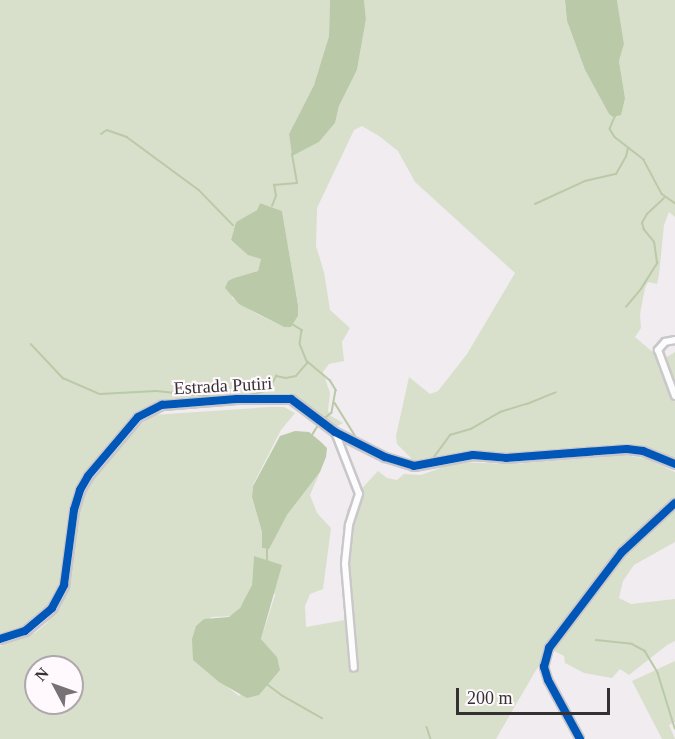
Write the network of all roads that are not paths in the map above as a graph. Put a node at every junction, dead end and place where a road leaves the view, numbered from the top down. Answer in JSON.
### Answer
{"nodes":[{"id":1,"x":675,"y":340,"type":"edge"},
{"id":2,"x":675,"y":396,"type":"edge"},
{"id":3,"x":335,"y":432,"type":"junction"},
{"id":4,"x":675,"y":464,"type":"edge"},
{"id":5,"x":675,"y":503,"type":"edge"},
{"id":6,"x":0,"y":639,"type":"edge"},
{"id":7,"x":354,"y":668,"type":"dead end"},
{"id":8,"x":580,"y":739,"type":"edge"}],
"edges":[{"from":1,"to":2,"type":"street"},
{"from":3,"to":4,"type":"street","name":"Estrada Putiri"},
{"from":3,"to":6,"type":"street","name":"Estrada Putiri"},
{"from":3,"to":7,"type":"street"},
{"from":5,"to":8,"type":"street"}]}
